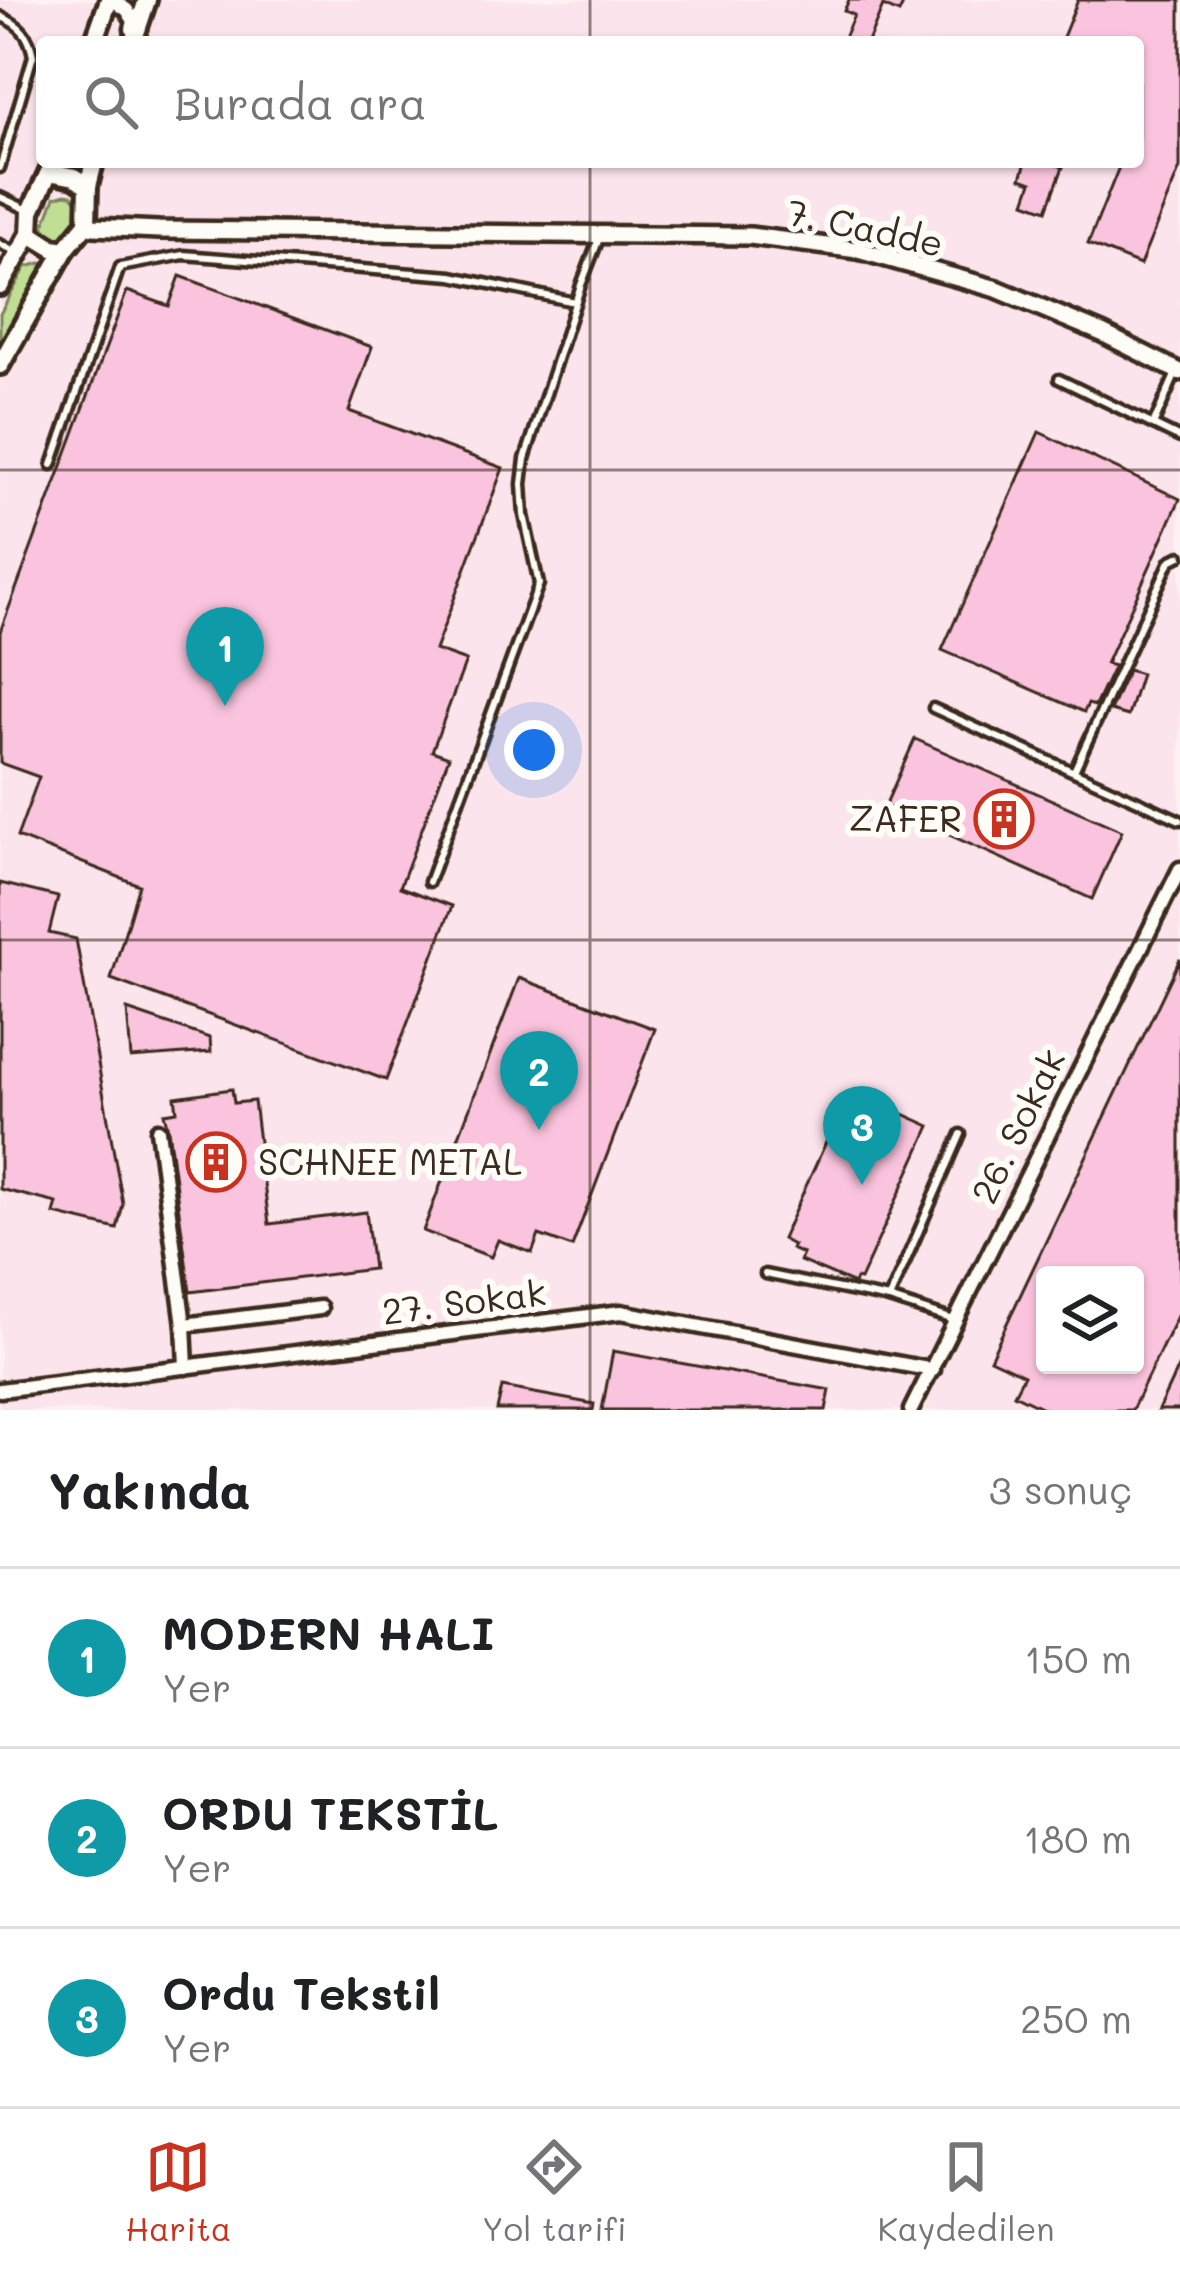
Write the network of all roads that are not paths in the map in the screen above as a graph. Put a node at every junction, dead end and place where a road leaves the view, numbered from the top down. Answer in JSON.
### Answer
{"nodes":[{"id":1,"x":111,"y":0,"type":"edge"},
{"id":2,"x":147,"y":0,"type":"edge"},
{"id":3,"x":0,"y":16,"type":"edge"},
{"id":4,"x":96,"y":36,"type":"edge"},
{"id":5,"x":132,"y":36,"type":"edge"},
{"id":6,"x":133,"y":36,"type":"edge"},
{"id":7,"x":0,"y":168,"type":"edge"},
{"id":8,"x":50,"y":168,"type":"edge"},
{"id":9,"x":52,"y":168,"type":"edge"},
{"id":10,"x":92,"y":168,"type":"edge"},
{"id":11,"x":88,"y":186,"type":"junction"},
{"id":12,"x":0,"y":197,"type":"edge"},
{"id":13,"x":32,"y":211,"type":"junction"},
{"id":14,"x":87,"y":224,"type":"junction"},
{"id":15,"x":602,"y":233,"type":"junction"},
{"id":16,"x":30,"y":234,"type":"junction"},
{"id":17,"x":0,"y":244,"type":"edge"},
{"id":18,"x":64,"y":250,"type":"junction"},
{"id":19,"x":18,"y":254,"type":"junction"},
{"id":20,"x":0,"y":286,"type":"edge"},
{"id":21,"x":575,"y":302,"type":"junction"},
{"id":22,"x":0,"y":365,"type":"edge"},
{"id":23,"x":1179,"y":371,"type":"edge"},
{"id":24,"x":1059,"y":379,"type":"dead end"},
{"id":25,"x":1153,"y":425,"type":"junction"},
{"id":26,"x":1180,"y":438,"type":"edge"},
{"id":27,"x":52,"y":465,"type":"dead end"},
{"id":28,"x":1180,"y":556,"type":"edge"},
{"id":29,"x":932,"y":709,"type":"dead end"},
{"id":30,"x":1074,"y":771,"type":"junction"},
{"id":31,"x":1180,"y":820,"type":"edge"},
{"id":32,"x":1180,"y":869,"type":"edge"},
{"id":33,"x":429,"y":882,"type":"dead end"},
{"id":34,"x":158,"y":1130,"type":"dead end"},
{"id":35,"x":961,"y":1134,"type":"dead end"},
{"id":36,"x":765,"y":1274,"type":"dead end"},
{"id":37,"x":889,"y":1299,"type":"junction"},
{"id":38,"x":320,"y":1308,"type":"dead end"},
{"id":39,"x":956,"y":1320,"type":"junction"},
{"id":40,"x":184,"y":1325,"type":"junction"},
{"id":41,"x":186,"y":1367,"type":"junction"},
{"id":42,"x":932,"y":1370,"type":"junction"},
{"id":43,"x":0,"y":1390,"type":"edge"},
{"id":44,"x":911,"y":1410,"type":"edge"}],
"edges":[{"from":1,"to":4,"type":"main road"},
{"from":1,"to":5,"type":"street"},
{"from":2,"to":6,"type":"main road"},
{"from":3,"to":7,"type":"lane"},
{"from":8,"to":13,"type":"main road"},
{"from":9,"to":11,"type":"main road"},
{"from":10,"to":11,"type":"main road"},
{"from":11,"to":14,"type":"main road"},
{"from":12,"to":13,"type":"lane"},
{"from":13,"to":16,"type":"main road"},
{"from":14,"to":15,"type":"street","name":"7. Cadde"},
{"from":14,"to":18,"type":"main road"},
{"from":15,"to":21,"type":"lane"},
{"from":15,"to":23,"type":"street","name":"7. Cadde"},
{"from":16,"to":18,"type":"main road"},
{"from":16,"to":19,"type":"main road"},
{"from":17,"to":19,"type":"lane"},
{"from":18,"to":22,"type":"main road"},
{"from":19,"to":20,"type":"main road"},
{"from":21,"to":27,"type":"lane"},
{"from":21,"to":33,"type":"lane"},
{"from":23,"to":25,"type":"lane"},
{"from":24,"to":25,"type":"lane"},
{"from":25,"to":26,"type":"lane"},
{"from":28,"to":30,"type":"lane"},
{"from":29,"to":30,"type":"lane"},
{"from":30,"to":31,"type":"lane"},
{"from":32,"to":39,"type":"street","name":"26. Sokak"},
{"from":34,"to":40,"type":"street"},
{"from":35,"to":37,"type":"lane"},
{"from":36,"to":37,"type":"lane"},
{"from":37,"to":39,"type":"lane"},
{"from":38,"to":40,"type":"street"},
{"from":39,"to":42,"type":"street","name":"26. Sokak"},
{"from":40,"to":41,"type":"street"},
{"from":41,"to":42,"type":"street","name":"27. Sokak"},
{"from":41,"to":43,"type":"street","name":"27. Sokak"},
{"from":42,"to":44,"type":"street","name":"26. Sokak"}]}
